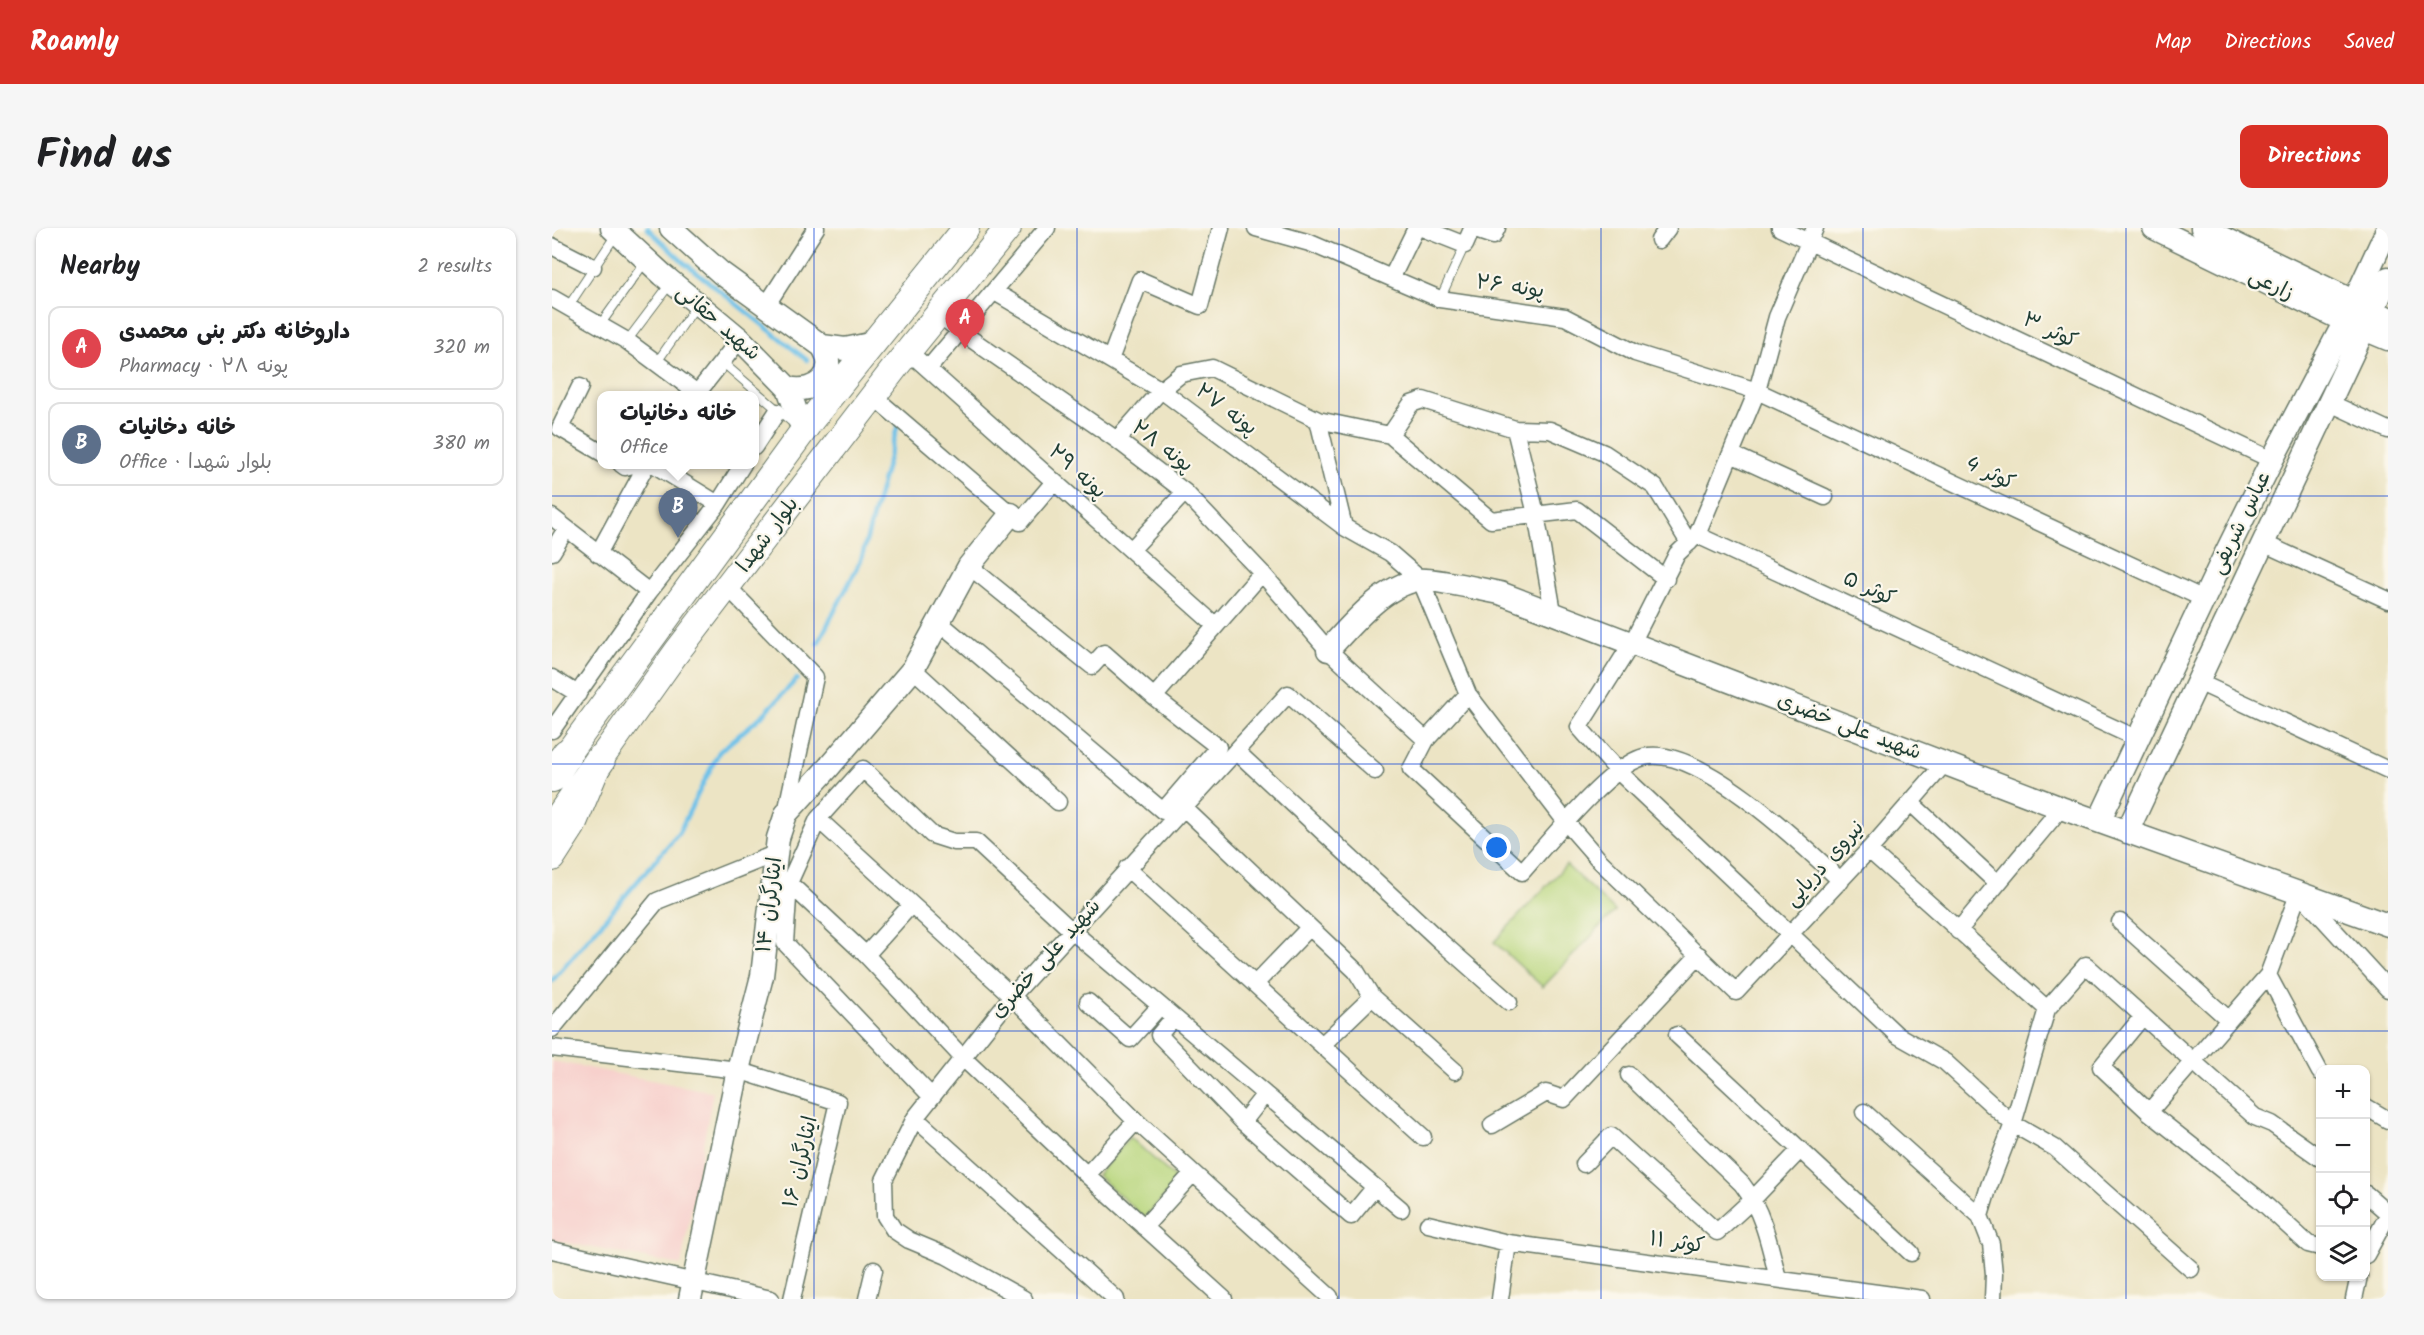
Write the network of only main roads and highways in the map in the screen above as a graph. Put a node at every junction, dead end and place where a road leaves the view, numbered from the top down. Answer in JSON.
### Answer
{"nodes":[{"id":1,"x":671,"y":228,"type":"edge"},
{"id":2,"x":966,"y":228,"type":"edge"},
{"id":3,"x":1008,"y":228,"type":"edge"},
{"id":4,"x":2154,"y":228,"type":"edge"},
{"id":5,"x":2202,"y":228,"type":"edge"},
{"id":6,"x":2388,"y":228,"type":"edge"},
{"id":7,"x":615,"y":230,"type":"edge"},
{"id":8,"x":2388,"y":278,"type":"edge"},
{"id":9,"x":2365,"y":316,"type":"edge"},
{"id":10,"x":2388,"y":339,"type":"edge"},
{"id":11,"x":875,"y":343,"type":"junction"},
{"id":12,"x":822,"y":346,"type":"junction"},
{"id":13,"x":788,"y":388,"type":"junction"},
{"id":14,"x":803,"y":431,"type":"junction"},
{"id":15,"x":1011,"y":514,"type":"road end"},
{"id":16,"x":2221,"y":563,"type":"junction"},
{"id":17,"x":2247,"y":577,"type":"junction"},
{"id":18,"x":1328,"y":650,"type":"road end"},
{"id":19,"x":555,"y":748,"type":"edge"},
{"id":20,"x":600,"y":760,"type":"junction"},
{"id":21,"x":2099,"y":821,"type":"junction"},
{"id":22,"x":552,"y":829,"type":"edge"},
{"id":23,"x":2127,"y":832,"type":"junction"},
{"id":24,"x":552,"y":858,"type":"edge"},
{"id":25,"x":2388,"y":925,"type":"edge"},
{"id":26,"x":692,"y":1290,"type":"edge"}],
"edges":[{"from":1,"to":12,"type":"main road","name":"شهید حقانی"},
{"from":2,"to":11,"type":"main road","name":"بلوار شهدا"},
{"from":3,"to":20,"type":"main road","name":"بلوار شهدا"},
{"from":4,"to":9,"type":"main road","name":"زارعی"},
{"from":5,"to":9,"type":"main road","name":"زارعی"},
{"from":6,"to":9,"type":"main road","name":"عباس شریفی"},
{"from":7,"to":13,"type":"main road","name":"شهید حقانی"},
{"from":8,"to":9,"type":"main road","name":"عباس شریفی"},
{"from":9,"to":10,"type":"main road","name":"زارعی"},
{"from":9,"to":16,"type":"main road","name":"عباس شریفی"},
{"from":9,"to":17,"type":"main road","name":"عباس شریفی"},
{"from":11,"to":12,"type":"main road"},
{"from":11,"to":14,"type":"main road","name":"بلوار شهدا"},
{"from":12,"to":13,"type":"main road"},
{"from":13,"to":14,"type":"main road","name":"شهید حقانی"},
{"from":14,"to":19,"type":"main road","name":"بلوار شهدا"},
{"from":15,"to":26,"type":"main road","name":"ایثارگران ۱۴"},
{"from":16,"to":17,"type":"main road"},
{"from":16,"to":21,"type":"main road","name":"عباس شریفی"},
{"from":17,"to":23,"type":"main road","name":"عباس شریفی"},
{"from":18,"to":21,"type":"main road","name":"شهید علی خضری"},
{"from":20,"to":22,"type":"highway"},
{"from":20,"to":24,"type":"main road","name":"بلوار شهدا"},
{"from":21,"to":23,"type":"main road","name":"شهید علی خضری"},
{"from":23,"to":25,"type":"main road","name":"شهید علی خضری"}]}
